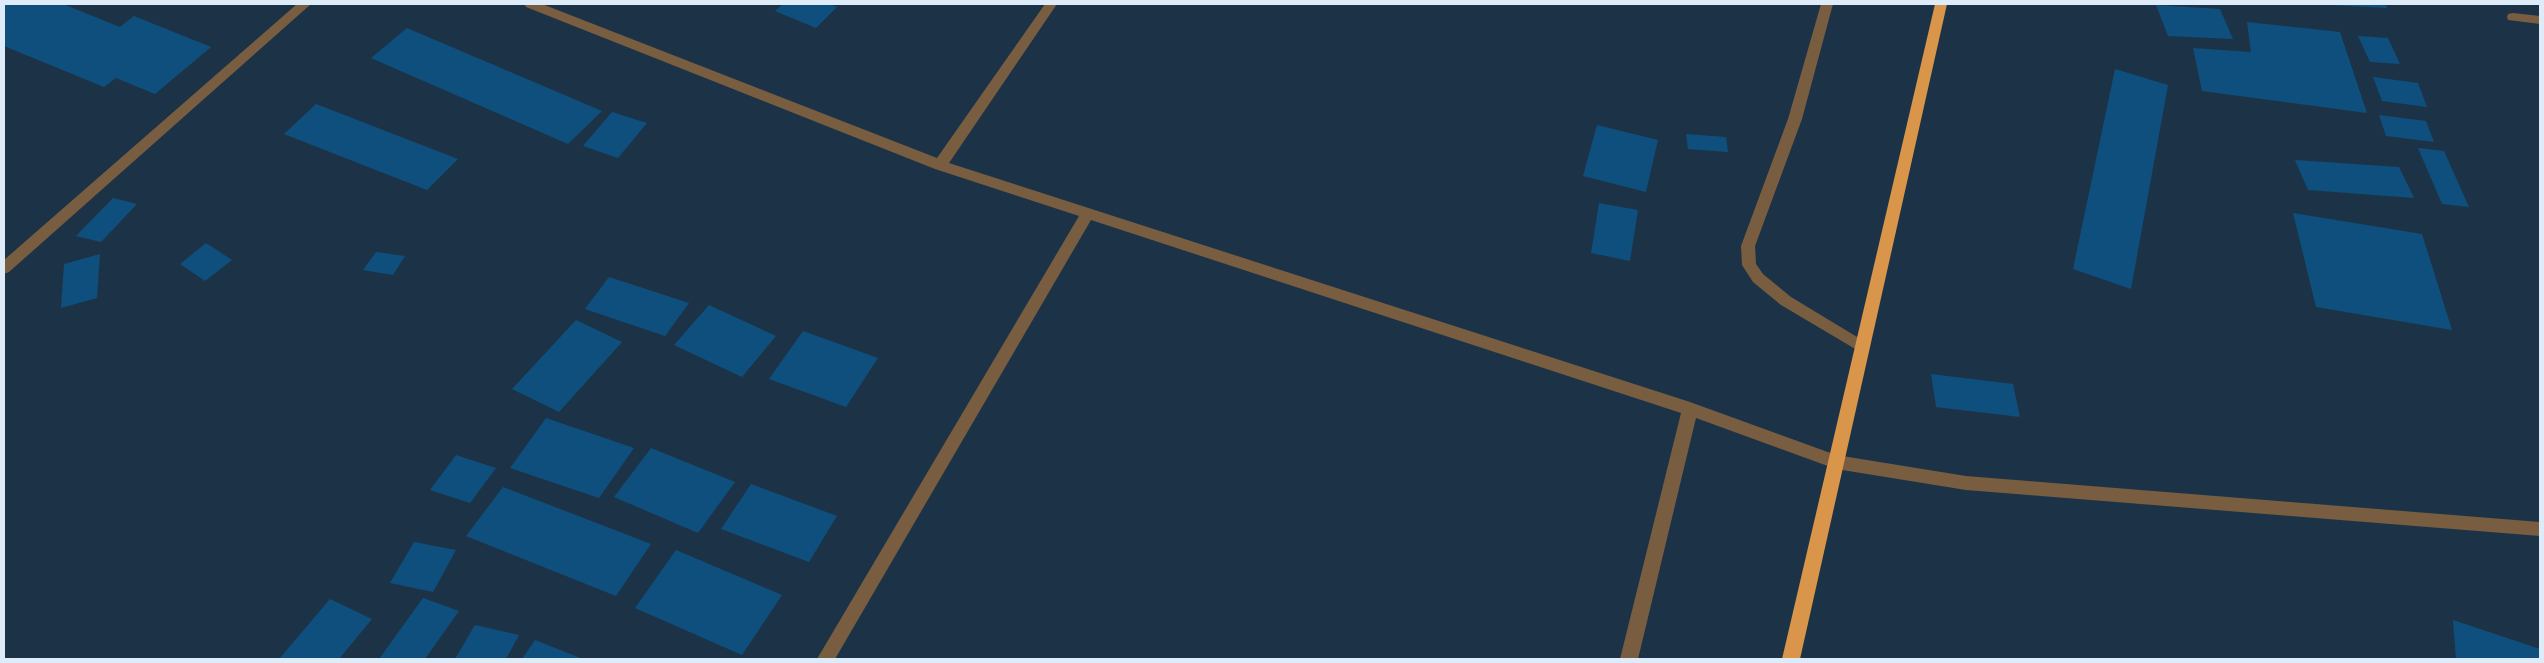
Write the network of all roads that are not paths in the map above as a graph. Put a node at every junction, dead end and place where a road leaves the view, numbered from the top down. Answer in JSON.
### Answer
{"nodes":[{"id":1,"x":305,"y":4,"type":"edge"},
{"id":2,"x":530,"y":4,"type":"edge"},
{"id":3,"x":1051,"y":4,"type":"edge"},
{"id":4,"x":1827,"y":4,"type":"edge"},
{"id":5,"x":1941,"y":4,"type":"edge"},
{"id":6,"x":2513,"y":17,"type":"dead end"},
{"id":7,"x":2540,"y":20,"type":"edge"},
{"id":8,"x":940,"y":165,"type":"junction"},
{"id":9,"x":1088,"y":213,"type":"junction"},
{"id":10,"x":4,"y":268,"type":"edge"},
{"id":11,"x":1862,"y":347,"type":"junction"},
{"id":12,"x":1690,"y":409,"type":"junction"},
{"id":13,"x":1836,"y":462,"type":"junction"},
{"id":14,"x":2540,"y":530,"type":"edge"},
{"id":15,"x":826,"y":659,"type":"edge"},
{"id":16,"x":1629,"y":659,"type":"edge"},
{"id":17,"x":1791,"y":659,"type":"edge"}],
"edges":[{"from":1,"to":10,"type":"street"},
{"from":2,"to":8,"type":"street"},
{"from":3,"to":8,"type":"street"},
{"from":4,"to":11,"type":"street"},
{"from":5,"to":11,"type":"highway"},
{"from":6,"to":7,"type":"street"},
{"from":8,"to":9,"type":"street"},
{"from":9,"to":12,"type":"street"},
{"from":9,"to":15,"type":"street"},
{"from":11,"to":13,"type":"highway"},
{"from":12,"to":13,"type":"street"},
{"from":12,"to":16,"type":"street"},
{"from":13,"to":14,"type":"street"},
{"from":13,"to":17,"type":"highway"}]}
